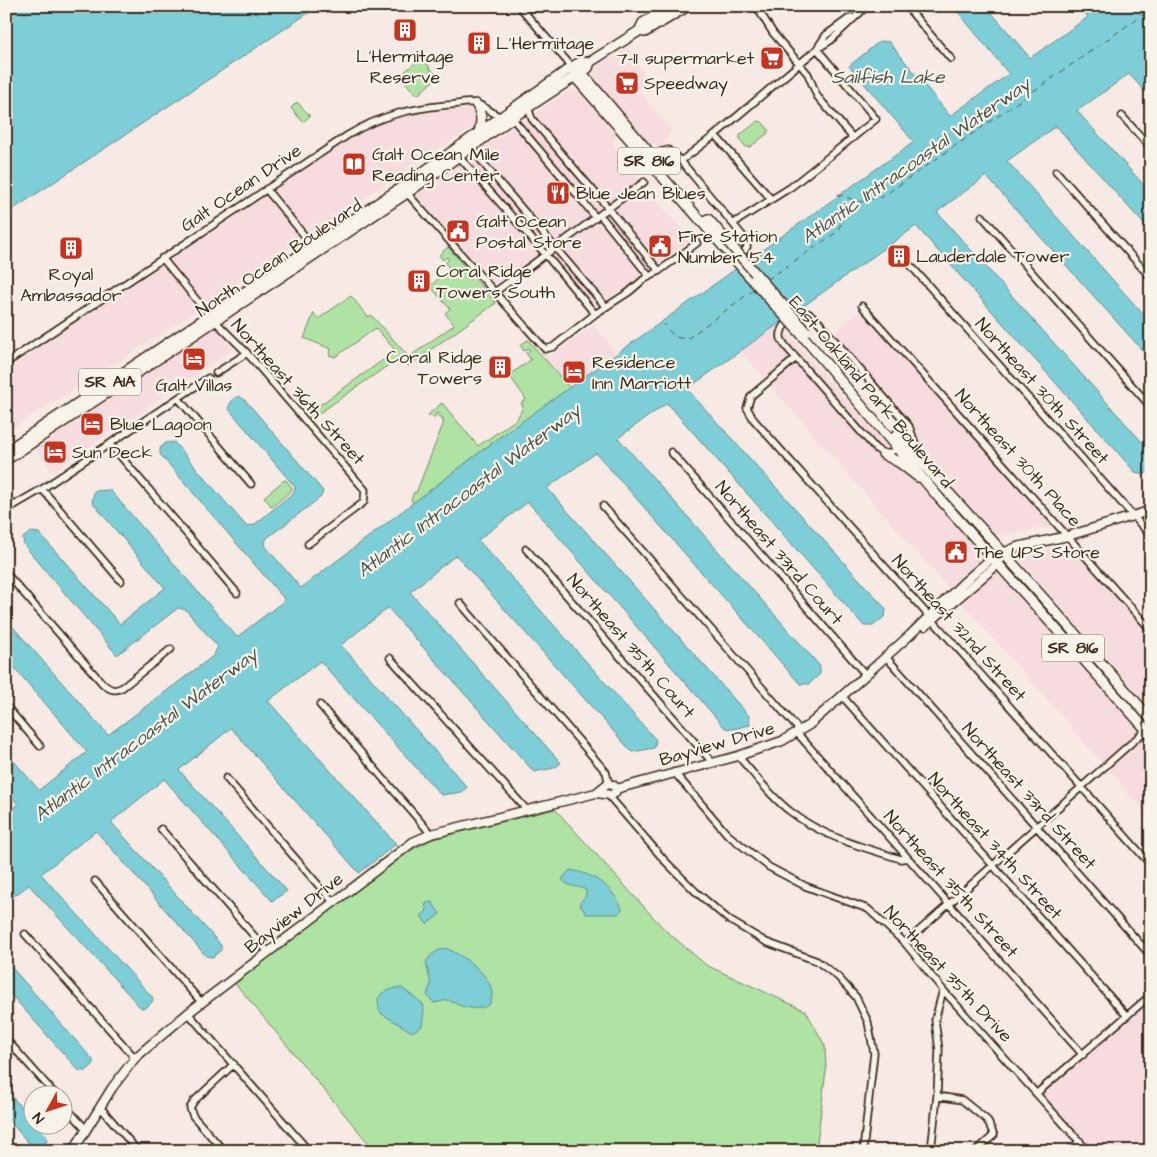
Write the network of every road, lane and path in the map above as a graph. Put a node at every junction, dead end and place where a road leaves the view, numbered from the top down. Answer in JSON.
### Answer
{"nodes":[{"id":1,"x":519,"y":6,"type":"edge"},
{"id":2,"x":672,"y":6,"type":"edge"},
{"id":3,"x":688,"y":6,"type":"edge"},
{"id":4,"x":756,"y":6,"type":"edge"},
{"id":5,"x":906,"y":6,"type":"edge"},
{"id":6,"x":864,"y":8,"type":"edge"},
{"id":7,"x":639,"y":31,"type":"junction"},
{"id":8,"x":816,"y":49,"type":"junction"},
{"id":9,"x":951,"y":59,"type":"dead end"},
{"id":10,"x":590,"y":62,"type":"junction"},
{"id":11,"x":799,"y":64,"type":"junction"},
{"id":12,"x":572,"y":67,"type":"junction"},
{"id":13,"x":578,"y":75,"type":"junction"},
{"id":14,"x":476,"y":104,"type":"junction"},
{"id":15,"x":517,"y":105,"type":"junction"},
{"id":16,"x":528,"y":108,"type":"junction"},
{"id":17,"x":1122,"y":116,"type":"dead end"},
{"id":18,"x":499,"y":117,"type":"junction"},
{"id":19,"x":512,"y":118,"type":"junction"},
{"id":20,"x":478,"y":132,"type":"junction"},
{"id":21,"x":715,"y":135,"type":"junction"},
{"id":22,"x":853,"y":138,"type":"junction"},
{"id":23,"x":460,"y":145,"type":"junction"},
{"id":24,"x":471,"y":147,"type":"junction"},
{"id":25,"x":1151,"y":148,"type":"edge"},
{"id":26,"x":460,"y":155,"type":"junction"},
{"id":27,"x":654,"y":158,"type":"junction"},
{"id":28,"x":681,"y":162,"type":"junction"},
{"id":29,"x":1056,"y":171,"type":"dead end"},
{"id":30,"x":644,"y":182,"type":"dead end"},
{"id":31,"x":266,"y":189,"type":"junction"},
{"id":32,"x":404,"y":190,"type":"junction"},
{"id":33,"x":771,"y":199,"type":"junction"},
{"id":34,"x":609,"y":209,"type":"junction"},
{"id":35,"x":598,"y":216,"type":"junction"},
{"id":36,"x":982,"y":216,"type":"dead end"},
{"id":37,"x":734,"y":224,"type":"junction"},
{"id":38,"x":697,"y":243,"type":"dead end"},
{"id":39,"x":725,"y":244,"type":"junction"},
{"id":40,"x":313,"y":246,"type":"junction"},
{"id":41,"x":556,"y":248,"type":"junction"},
{"id":42,"x":546,"y":255,"type":"junction"},
{"id":43,"x":162,"y":258,"type":"junction"},
{"id":44,"x":309,"y":258,"type":"junction"},
{"id":45,"x":736,"y":260,"type":"dead end"},
{"id":46,"x":912,"y":267,"type":"dead end"},
{"id":47,"x":659,"y":271,"type":"junction"},
{"id":48,"x":649,"y":276,"type":"junction"},
{"id":49,"x":1151,"y":278,"type":"edge"},
{"id":50,"x":495,"y":292,"type":"junction"},
{"id":51,"x":862,"y":306,"type":"dead end"},
{"id":52,"x":606,"y":307,"type":"junction"},
{"id":53,"x":595,"y":314,"type":"junction"},
{"id":54,"x":212,"y":318,"type":"junction"},
{"id":55,"x":247,"y":353,"type":"junction"},
{"id":56,"x":796,"y":358,"type":"junction"},
{"id":57,"x":6,"y":363,"type":"edge"},
{"id":58,"x":216,"y":373,"type":"dead end"},
{"id":59,"x":208,"y":378,"type":"dead end"},
{"id":60,"x":178,"y":398,"type":"junction"},
{"id":61,"x":1151,"y":407,"type":"edge"},
{"id":62,"x":910,"y":428,"type":"junction"},
{"id":63,"x":110,"y":444,"type":"junction"},
{"id":64,"x":900,"y":445,"type":"junction"},
{"id":65,"x":6,"y":451,"type":"edge"},
{"id":66,"x":671,"y":452,"type":"dead end"},
{"id":67,"x":883,"y":454,"type":"junction"},
{"id":68,"x":6,"y":460,"type":"edge"},
{"id":69,"x":928,"y":471,"type":"junction"},
{"id":70,"x":251,"y":484,"type":"dead end"},
{"id":71,"x":42,"y":489,"type":"junction"},
{"id":72,"x":940,"y":499,"type":"junction"},
{"id":73,"x":603,"y":506,"type":"dead end"},
{"id":74,"x":6,"y":510,"type":"edge"},
{"id":75,"x":1151,"y":510,"type":"edge"},
{"id":76,"x":1133,"y":516,"type":"junction"},
{"id":77,"x":1068,"y":536,"type":"junction"},
{"id":78,"x":1151,"y":536,"type":"edge"},
{"id":79,"x":308,"y":544,"type":"dead end"},
{"id":80,"x":526,"y":549,"type":"dead end"},
{"id":81,"x":1004,"y":553,"type":"junction"},
{"id":82,"x":996,"y":560,"type":"junction"},
{"id":83,"x":6,"y":573,"type":"edge"},
{"id":84,"x":121,"y":581,"type":"dead end"},
{"id":85,"x":237,"y":594,"type":"dead end"},
{"id":86,"x":460,"y":603,"type":"dead end"},
{"id":87,"x":930,"y":618,"type":"junction"},
{"id":88,"x":1151,"y":630,"type":"edge"},
{"id":89,"x":172,"y":650,"type":"dead end"},
{"id":90,"x":886,"y":657,"type":"junction"},
{"id":91,"x":390,"y":658,"type":"dead end"},
{"id":92,"x":866,"y":675,"type":"junction"},
{"id":93,"x":842,"y":696,"type":"junction"},
{"id":94,"x":6,"y":706,"type":"edge"},
{"id":95,"x":320,"y":706,"type":"dead end"},
{"id":96,"x":1151,"y":718,"type":"edge"},
{"id":97,"x":1148,"y":728,"type":"edge"},
{"id":98,"x":798,"y":732,"type":"junction"},
{"id":99,"x":40,"y":746,"type":"dead end"},
{"id":100,"x":738,"y":756,"type":"junction"},
{"id":101,"x":712,"y":762,"type":"junction"},
{"id":102,"x":674,"y":772,"type":"junction"},
{"id":103,"x":226,"y":778,"type":"dead end"},
{"id":104,"x":1081,"y":787,"type":"junction"},
{"id":105,"x":610,"y":791,"type":"junction"},
{"id":106,"x":527,"y":810,"type":"junction"},
{"id":107,"x":1036,"y":827,"type":"junction"},
{"id":108,"x":161,"y":829,"type":"dead end"},
{"id":109,"x":430,"y":834,"type":"junction"},
{"id":110,"x":908,"y":858,"type":"junction"},
{"id":111,"x":1151,"y":865,"type":"edge"},
{"id":112,"x":993,"y":866,"type":"junction"},
{"id":113,"x":94,"y":881,"type":"dead end"},
{"id":114,"x":333,"y":902,"type":"junction"},
{"id":115,"x":949,"y":904,"type":"junction"},
{"id":116,"x":25,"y":934,"type":"dead end"},
{"id":117,"x":905,"y":943,"type":"junction"},
{"id":118,"x":268,"y":952,"type":"junction"},
{"id":119,"x":1151,"y":956,"type":"edge"},
{"id":120,"x":943,"y":990,"type":"junction"},
{"id":121,"x":1151,"y":995,"type":"edge"},
{"id":122,"x":202,"y":1003,"type":"junction"},
{"id":123,"x":188,"y":1013,"type":"junction"},
{"id":124,"x":1127,"y":1016,"type":"junction"},
{"id":125,"x":6,"y":1039,"type":"edge"},
{"id":126,"x":1083,"y":1055,"type":"junction"},
{"id":127,"x":136,"y":1058,"type":"junction"},
{"id":128,"x":234,"y":1064,"type":"junction"},
{"id":129,"x":46,"y":1084,"type":"edge"},
{"id":130,"x":1037,"y":1093,"type":"junction"},
{"id":131,"x":938,"y":1096,"type":"junction"},
{"id":132,"x":100,"y":1107,"type":"junction"},
{"id":133,"x":72,"y":1114,"type":"edge"},
{"id":134,"x":86,"y":1129,"type":"junction"},
{"id":135,"x":1080,"y":1141,"type":"junction"},
{"id":136,"x":73,"y":1151,"type":"edge"},
{"id":137,"x":138,"y":1151,"type":"edge"},
{"id":138,"x":224,"y":1151,"type":"edge"},
{"id":139,"x":309,"y":1151,"type":"edge"},
{"id":140,"x":863,"y":1151,"type":"edge"},
{"id":141,"x":931,"y":1151,"type":"edge"},
{"id":142,"x":976,"y":1151,"type":"edge"},
{"id":143,"x":1069,"y":1151,"type":"edge"},
{"id":144,"x":1088,"y":1151,"type":"edge"}],
"edges":[{"from":1,"to":12,"type":"street","name":"East Oakland Park Boulevard"},
{"from":2,"to":7,"type":"main road","name":"North Ocean Boulevard","number":"SR A1A"},
{"from":3,"to":7,"type":"main road","name":"North Ocean Boulevard","number":"SR A1A"},
{"from":4,"to":11,"type":"street"},
{"from":5,"to":9,"type":"street"},
{"from":6,"to":8,"type":"street"},
{"from":7,"to":10,"type":"main road","name":"North Ocean Boulevard","number":"SR A1A"},
{"from":8,"to":11,"type":"street"},
{"from":8,"to":22,"type":"street"},
{"from":10,"to":12,"type":"main road","name":"North Ocean Boulevard","number":"SR A1A"},
{"from":10,"to":13,"type":"main road","name":"North Ocean Boulevard","number":"SR A1A"},
{"from":11,"to":21,"type":"street"},
{"from":11,"to":22,"type":"street"},
{"from":12,"to":13,"type":"main road","name":"East Oakland Park Boulevard","number":"SR 816"},
{"from":12,"to":15,"type":"main road","name":"North Ocean Boulevard","number":"SR A1A"},
{"from":13,"to":16,"type":"main road","name":"North Ocean Boulevard","number":"SR A1A"},
{"from":13,"to":27,"type":"main road","name":"East Oakland Park Boulevard","number":"SR 816"},
{"from":13,"to":39,"type":"main road","name":"East Oakland Park Boulevard","number":"SR 816"},
{"from":14,"to":18,"type":"street"},
{"from":14,"to":20,"type":"main road"},
{"from":14,"to":31,"type":"street","name":"Galt Ocean Drive"},
{"from":15,"to":18,"type":"main road","name":"North Ocean Boulevard","number":"SR A1A"},
{"from":15,"to":19,"type":"main road"},
{"from":16,"to":19,"type":"main road","name":"North Ocean Boulevard","number":"SR A1A"},
{"from":16,"to":34,"type":"street"},
{"from":17,"to":25,"type":"street"},
{"from":18,"to":19,"type":"street"},
{"from":18,"to":20,"type":"main road","name":"North Ocean Boulevard","number":"SR A1A"},
{"from":19,"to":24,"type":"main road","name":"North Ocean Boulevard","number":"SR A1A"},
{"from":19,"to":35,"type":"street"},
{"from":20,"to":23,"type":"main road","name":"North Ocean Boulevard","number":"SR A1A"},
{"from":21,"to":28,"type":"street"},
{"from":21,"to":33,"type":"street"},
{"from":22,"to":33,"type":"street"},
{"from":23,"to":26,"type":"street"},
{"from":23,"to":32,"type":"main road","name":"North Ocean Boulevard","number":"SR A1A"},
{"from":24,"to":26,"type":"main road","name":"North Ocean Boulevard","number":"SR A1A"},
{"from":24,"to":41,"type":"street"},
{"from":26,"to":32,"type":"main road","name":"North Ocean Boulevard","number":"SR A1A"},
{"from":26,"to":42,"type":"street"},
{"from":27,"to":28,"type":"street"},
{"from":27,"to":39,"type":"main road","name":"East Oakland Park Boulevard","number":"SR 816"},
{"from":28,"to":37,"type":"street"},
{"from":29,"to":49,"type":"street"},
{"from":30,"to":34,"type":"street"},
{"from":31,"to":40,"type":"street"},
{"from":31,"to":43,"type":"street","name":"Galt Ocean Drive"},
{"from":32,"to":40,"type":"main road","name":"North Ocean Boulevard","number":"SR A1A"},
{"from":32,"to":44,"type":"main road","name":"North Ocean Boulevard","number":"SR A1A"},
{"from":32,"to":50,"type":"street"},
{"from":33,"to":37,"type":"street"},
{"from":34,"to":35,"type":"street"},
{"from":34,"to":47,"type":"street"},
{"from":35,"to":41,"type":"street"},
{"from":35,"to":48,"type":"street"},
{"from":36,"to":61,"type":"street"},
{"from":37,"to":45,"type":"street"},
{"from":38,"to":47,"type":"street"},
{"from":39,"to":64,"type":"main road","name":"East Oakland Park Boulevard","number":"SR 816","bridge":true},
{"from":40,"to":44,"type":"main road"},
{"from":40,"to":54,"type":"main road","name":"North Ocean Boulevard","number":"SR A1A"},
{"from":41,"to":42,"type":"street"},
{"from":41,"to":52,"type":"street"},
{"from":42,"to":50,"type":"street"},
{"from":42,"to":53,"type":"street"},
{"from":43,"to":54,"type":"street","name":"Northeast 36th Street"},
{"from":43,"to":57,"type":"street","name":"Galt Ocean Drive"},
{"from":44,"to":54,"type":"main road","name":"North Ocean Boulevard","number":"SR A1A"},
{"from":46,"to":76,"type":"street","name":"Northeast 30th Street"},
{"from":47,"to":48,"type":"street"},
{"from":48,"to":52,"type":"street"},
{"from":50,"to":53,"type":"street"},
{"from":51,"to":77,"type":"street","name":"Northeast 30th Place"},
{"from":52,"to":53,"type":"street"},
{"from":54,"to":55,"type":"street","name":"Northeast 36th Street"},
{"from":54,"to":65,"type":"main road","name":"North Ocean Boulevard","number":"SR A1A"},
{"from":54,"to":68,"type":"main road","name":"North Ocean Boulevard","number":"SR A1A"},
{"from":55,"to":58,"type":"street"},
{"from":55,"to":79,"type":"street","name":"Northeast 36th Street"},
{"from":56,"to":62,"type":"street"},
{"from":56,"to":67,"type":"street"},
{"from":56,"to":87,"type":"street","name":"Northeast 32nd Street"},
{"from":59,"to":60,"type":"street"},
{"from":60,"to":63,"type":"street"},
{"from":60,"to":70,"type":"street"},
{"from":62,"to":64,"type":"street"},
{"from":62,"to":69,"type":"street"},
{"from":63,"to":71,"type":"street"},
{"from":63,"to":85,"type":"street"},
{"from":64,"to":67,"type":"street"},
{"from":64,"to":69,"type":"main road","name":"East Oakland Park Boulevard","number":"SR 816"},
{"from":64,"to":72,"type":"main road","name":"East Oakland Park Boulevard","number":"SR 816"},
{"from":66,"to":92,"type":"street","name":"Northeast 33rd Court"},
{"from":67,"to":72,"type":"main road"},
{"from":69,"to":81,"type":"main road","name":"East Oakland Park Boulevard","number":"SR 816"},
{"from":71,"to":74,"type":"street"},
{"from":71,"to":84,"type":"street"},
{"from":72,"to":82,"type":"main road","name":"East Oakland Park Boulevard","number":"SR 816"},
{"from":73,"to":98,"type":"street","name":"Northeast 35th Street"},
{"from":75,"to":76,"type":"street","name":"Bayview Drive"},
{"from":76,"to":77,"type":"street","name":"Bayview Drive"},
{"from":76,"to":78,"type":"street","name":"Northeast 30th Street"},
{"from":77,"to":81,"type":"street","name":"Bayview Drive"},
{"from":77,"to":88,"type":"street","name":"Northeast 30th Place"},
{"from":80,"to":101,"type":"street","name":"Northeast 35th Court"},
{"from":81,"to":82,"type":"street","name":"Bayview Drive"},
{"from":81,"to":96,"type":"main road","name":"East Oakland Park Boulevard","number":"SR 816"},
{"from":82,"to":87,"type":"street","name":"Bayview Drive"},
{"from":82,"to":97,"type":"main road","name":"East Oakland Park Boulevard","number":"SR 816"},
{"from":83,"to":89,"type":"street"},
{"from":86,"to":105,"type":"street"},
{"from":87,"to":90,"type":"street","name":"Bayview Drive"},
{"from":87,"to":104,"type":"street","name":"Northeast 32nd Street"},
{"from":90,"to":92,"type":"street","name":"Bayview Drive"},
{"from":90,"to":107,"type":"street","name":"Northeast 33rd Street"},
{"from":91,"to":106,"type":"street"},
{"from":92,"to":93,"type":"street","name":"Bayview Drive"},
{"from":93,"to":98,"type":"street","name":"Bayview Drive"},
{"from":93,"to":112,"type":"street","name":"Northeast 34th Street"},
{"from":94,"to":99,"type":"street"},
{"from":95,"to":109,"type":"street"},
{"from":97,"to":104,"type":"street"},
{"from":98,"to":100,"type":"street","name":"Bayview Drive"},
{"from":98,"to":110,"type":"street","name":"Northeast 35th Street"},
{"from":100,"to":101,"type":"street","name":"Bayview Drive"},
{"from":100,"to":110,"type":"street"},
{"from":101,"to":102,"type":"street","name":"Bayview Drive"},
{"from":102,"to":105,"type":"street","name":"Bayview Drive"},
{"from":102,"to":117,"type":"street","name":"Northeast 35th Drive"},
{"from":103,"to":114,"type":"street"},
{"from":104,"to":107,"type":"street"},
{"from":104,"to":111,"type":"street","name":"Northeast 32nd Street"},
{"from":105,"to":106,"type":"street","name":"Bayview Drive"},
{"from":105,"to":140,"type":"street"},
{"from":106,"to":109,"type":"street","name":"Bayview Drive"},
{"from":107,"to":112,"type":"street"},
{"from":107,"to":119,"type":"street","name":"Northeast 33rd Street"},
{"from":108,"to":118,"type":"street"},
{"from":109,"to":114,"type":"street","name":"Bayview Drive"},
{"from":110,"to":115,"type":"street","name":"Northeast 35th Street"},
{"from":112,"to":115,"type":"street"},
{"from":112,"to":124,"type":"street","name":"Northeast 34th Street"},
{"from":113,"to":122,"type":"street"},
{"from":114,"to":118,"type":"street","name":"Bayview Drive"},
{"from":115,"to":117,"type":"street"},
{"from":115,"to":126,"type":"street","name":"Northeast 35th Street"},
{"from":116,"to":127,"type":"street"},
{"from":117,"to":120,"type":"street","name":"Northeast 35th Drive"},
{"from":118,"to":122,"type":"street","name":"Bayview Drive"},
{"from":120,"to":130,"type":"street","name":"Northeast 35th Drive"},
{"from":120,"to":131,"type":"street"},
{"from":121,"to":124,"type":"street"},
{"from":122,"to":123,"type":"street","name":"Bayview Drive"},
{"from":123,"to":127,"type":"street","name":"Bayview Drive"},
{"from":123,"to":128,"type":"street"},
{"from":124,"to":126,"type":"street"},
{"from":125,"to":129,"type":"street"},
{"from":126,"to":130,"type":"street"},
{"from":127,"to":132,"type":"street","name":"Bayview Drive"},
{"from":128,"to":138,"type":"street"},
{"from":128,"to":139,"type":"street"},
{"from":130,"to":135,"type":"street","name":"Northeast 35th Drive"},
{"from":131,"to":141,"type":"street"},
{"from":131,"to":142,"type":"street"},
{"from":132,"to":134,"type":"street","name":"Bayview Drive"},
{"from":132,"to":137,"type":"street"},
{"from":133,"to":134,"type":"street"},
{"from":134,"to":136,"type":"street","name":"Bayview Drive"},
{"from":135,"to":143,"type":"street"},
{"from":135,"to":144,"type":"street","name":"Northeast 35th Drive"}]}
